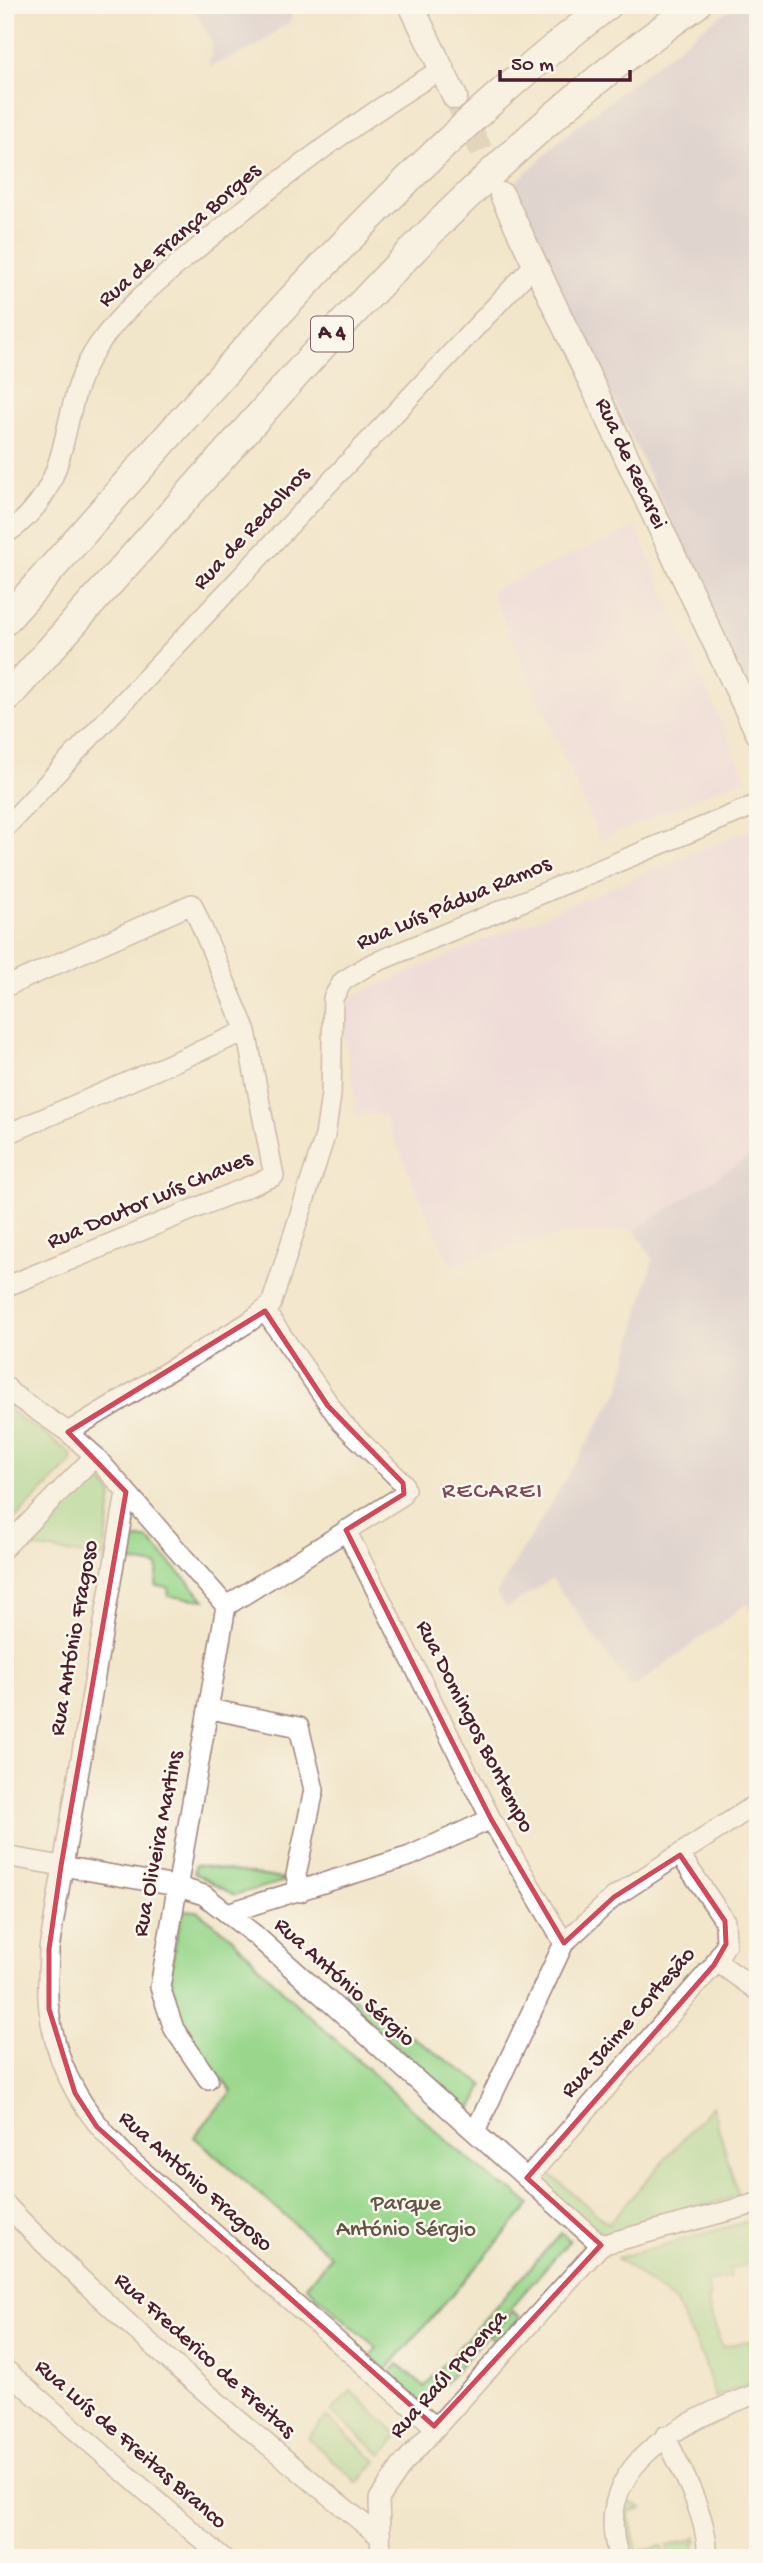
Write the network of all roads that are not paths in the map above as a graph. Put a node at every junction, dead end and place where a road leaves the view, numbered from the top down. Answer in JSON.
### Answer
{"nodes":[{"id":1,"x":411,"y":5,"type":"edge"},
{"id":2,"x":608,"y":5,"type":"edge"},
{"id":3,"x":696,"y":5,"type":"edge"},
{"id":4,"x":442,"y":69,"type":"junction"},
{"id":5,"x":455,"y":97,"type":"tunnel mouth"},
{"id":6,"x":502,"y":195,"type":"tunnel mouth"},
{"id":7,"x":535,"y":264,"type":"junction"},
{"id":8,"x":5,"y":535,"type":"edge"},
{"id":9,"x":5,"y":621,"type":"edge"},
{"id":10,"x":5,"y":700,"type":"edge"},
{"id":11,"x":758,"y":733,"type":"edge"},
{"id":12,"x":758,"y":804,"type":"edge"},
{"id":13,"x":5,"y":828,"type":"edge"},
{"id":14,"x":5,"y":987,"type":"edge"},
{"id":15,"x":246,"y":1031,"type":"junction"},
{"id":16,"x":5,"y":1135,"type":"edge"},
{"id":17,"x":5,"y":1287,"type":"edge"},
{"id":18,"x":265,"y":1311,"type":"junction"},
{"id":19,"x":7,"y":1393,"type":"edge"},
{"id":20,"x":68,"y":1432,"type":"junction"},
{"id":21,"x":95,"y":1456,"type":"junction"},
{"id":22,"x":125,"y":1492,"type":"junction"},
{"id":23,"x":346,"y":1530,"type":"junction"},
{"id":24,"x":5,"y":1546,"type":"edge"},
{"id":25,"x":226,"y":1606,"type":"junction"},
{"id":26,"x":210,"y":1709,"type":"junction"},
{"id":27,"x":758,"y":1803,"type":"edge"},
{"id":28,"x":491,"y":1819,"type":"junction"},
{"id":29,"x":680,"y":1855,"type":"junction"},
{"id":30,"x":5,"y":1856,"type":"edge"},
{"id":31,"x":61,"y":1866,"type":"junction"},
{"id":32,"x":176,"y":1886,"type":"junction"},
{"id":33,"x":300,"y":1892,"type":"junction"},
{"id":34,"x":227,"y":1913,"type":"junction"},
{"id":35,"x":564,"y":1943,"type":"junction"},
{"id":36,"x":716,"y":1961,"type":"junction"},
{"id":37,"x":758,"y":1991,"type":"edge"},
{"id":38,"x":208,"y":2079,"type":"dead end"},
{"id":39,"x":475,"y":2132,"type":"junction"},
{"id":40,"x":527,"y":2178,"type":"junction"},
{"id":41,"x":758,"y":2203,"type":"edge"},
{"id":42,"x":5,"y":2204,"type":"edge"},
{"id":43,"x":601,"y":2245,"type":"junction"},
{"id":44,"x":5,"y":2368,"type":"edge"},
{"id":45,"x":758,"y":2393,"type":"edge"},
{"id":46,"x":435,"y":2426,"type":"junction"},
{"id":47,"x":665,"y":2435,"type":"junction"},
{"id":48,"x":379,"y":2536,"type":"junction"},
{"id":49,"x":223,"y":2558,"type":"edge"},
{"id":50,"x":381,"y":2558,"type":"edge"},
{"id":51,"x":619,"y":2558,"type":"edge"},
{"id":52,"x":707,"y":2558,"type":"edge"}],
"edges":[{"from":1,"to":4,"type":"main road"},
{"from":2,"to":9,"type":"highway","number":"A 4"},
{"from":3,"to":10,"type":"highway","number":"A 4"},
{"from":4,"to":5,"type":"main road"},
{"from":4,"to":8,"type":"street","name":"Rua de França Borges"},
{"from":6,"to":7,"type":"main road","name":"Rua de Recarei"},
{"from":7,"to":11,"type":"main road","name":"Rua de Recarei"},
{"from":7,"to":13,"type":"street","name":"Rua de Redolhos"},
{"from":12,"to":18,"type":"street","name":"Rua Luís Pádua Ramos"},
{"from":14,"to":15,"type":"street"},
{"from":15,"to":16,"type":"street"},
{"from":15,"to":17,"type":"street","name":"Rua Doutor Luís Chaves"},
{"from":18,"to":20,"type":"street"},
{"from":18,"to":23,"type":"street"},
{"from":19,"to":20,"type":"street"},
{"from":20,"to":21,"type":"street"},
{"from":21,"to":22,"type":"street"},
{"from":21,"to":24,"type":"street"},
{"from":22,"to":25,"type":"street"},
{"from":22,"to":31,"type":"street","name":"Rua António Fragoso"},
{"from":23,"to":25,"type":"street"},
{"from":23,"to":28,"type":"street","name":"Rua Domingos Bontempo"},
{"from":25,"to":26,"type":"street","name":"Rua Oliveira Martins"},
{"from":26,"to":32,"type":"street","name":"Rua Oliveira Martins"},
{"from":26,"to":33,"type":"street"},
{"from":27,"to":29,"type":"street"},
{"from":28,"to":33,"type":"street"},
{"from":28,"to":35,"type":"street","name":"Rua Domingos Bontempo"},
{"from":29,"to":35,"type":"street"},
{"from":29,"to":36,"type":"street","name":"Rua Jaime Cortesão"},
{"from":30,"to":31,"type":"street","name":"Rua António Sérgio"},
{"from":31,"to":32,"type":"street","name":"Rua António Sérgio"},
{"from":31,"to":46,"type":"street","name":"Rua António Fragoso"},
{"from":32,"to":34,"type":"street","name":"Rua António Sérgio"},
{"from":32,"to":38,"type":"street","name":"Rua Oliveira Martins"},
{"from":33,"to":34,"type":"street"},
{"from":34,"to":39,"type":"street","name":"Rua António Sérgio"},
{"from":35,"to":39,"type":"street"},
{"from":36,"to":37,"type":"street"},
{"from":36,"to":40,"type":"street","name":"Rua Jaime Cortesão"},
{"from":39,"to":40,"type":"street","name":"Rua António Sérgio"},
{"from":40,"to":43,"type":"street","name":"Rua António Sérgio"},
{"from":41,"to":43,"type":"street"},
{"from":42,"to":48,"type":"street","name":"Rua Frederico de Freitas"},
{"from":43,"to":46,"type":"street","name":"Rua Raúl Proença"},
{"from":44,"to":49,"type":"street","name":"Rua Luís de Freitas Branco"},
{"from":45,"to":47,"type":"street"},
{"from":46,"to":48,"type":"street","name":"Rua Raúl Proença"},
{"from":47,"to":51,"type":"street"},
{"from":47,"to":52,"type":"street"},
{"from":48,"to":50,"type":"street","name":"Rua Raúl Proença"}]}
